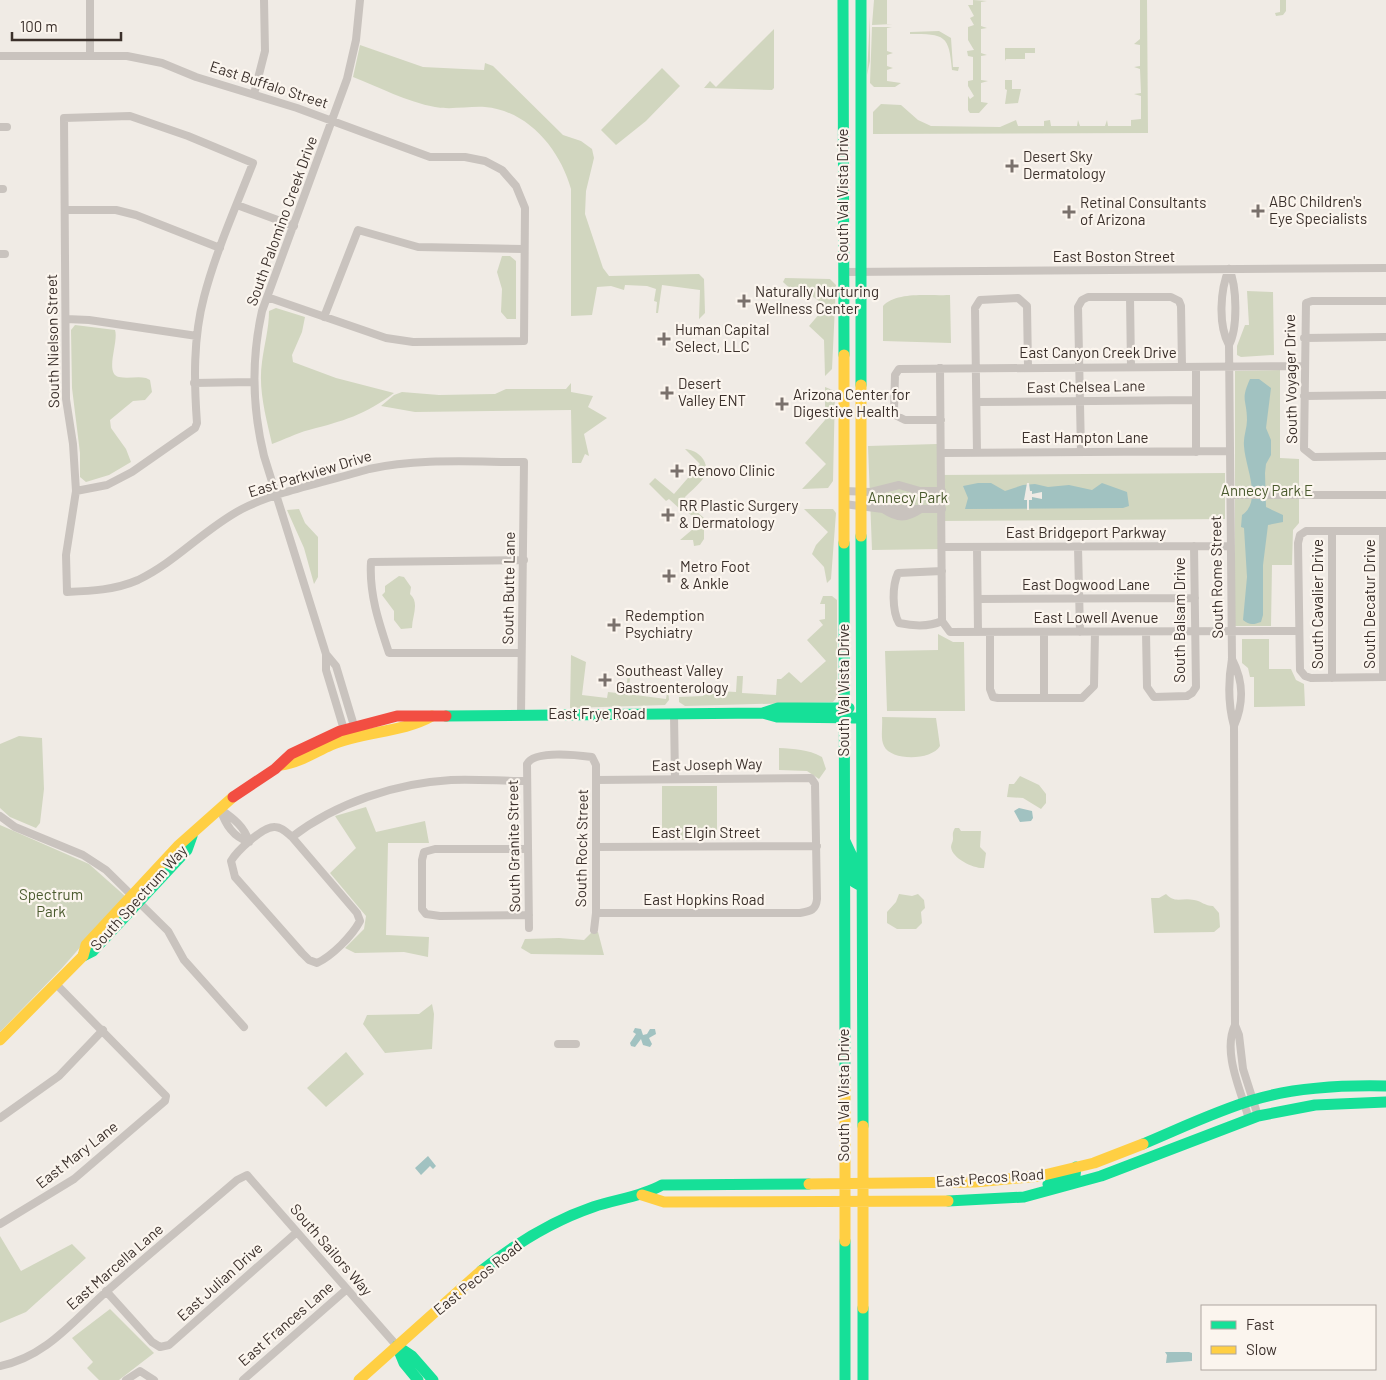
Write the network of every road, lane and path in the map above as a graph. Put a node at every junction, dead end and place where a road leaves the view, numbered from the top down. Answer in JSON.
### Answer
{"nodes":[{"id":1,"x":90,"y":0,"type":"edge"},
{"id":2,"x":264,"y":0,"type":"edge"},
{"id":3,"x":360,"y":0,"type":"edge"},
{"id":4,"x":842,"y":0,"type":"edge"},
{"id":5,"x":861,"y":0,"type":"edge"},
{"id":6,"x":90,"y":55,"type":"junction"},
{"id":7,"x":0,"y":56,"type":"edge"},
{"id":8,"x":254,"y":94,"type":"junction"},
{"id":9,"x":843,"y":95,"type":"junction"},
{"id":10,"x":861,"y":95,"type":"junction"},
{"id":11,"x":333,"y":121,"type":"junction"},
{"id":12,"x":237,"y":205,"type":"junction"},
{"id":13,"x":65,"y":210,"type":"junction"},
{"id":14,"x":294,"y":226,"type":"junction"},
{"id":15,"x":220,"y":248,"type":"junction"},
{"id":16,"x":523,"y":249,"type":"junction"},
{"id":17,"x":1386,"y":268,"type":"edge"},
{"id":18,"x":1229,"y":269,"type":"junction"},
{"id":19,"x":843,"y":272,"type":"junction"},
{"id":20,"x":861,"y":272,"type":"junction"},
{"id":21,"x":267,"y":297,"type":"junction"},
{"id":22,"x":1130,"y":297,"type":"junction"},
{"id":23,"x":1386,"y":301,"type":"edge"},
{"id":24,"x":324,"y":317,"type":"junction"},
{"id":25,"x":66,"y":319,"type":"junction"},
{"id":26,"x":197,"y":336,"type":"junction"},
{"id":27,"x":1386,"y":337,"type":"edge"},
{"id":28,"x":1304,"y":338,"type":"junction"},
{"id":29,"x":1303,"y":366,"type":"junction"},
{"id":30,"x":976,"y":367,"type":"junction"},
{"id":31,"x":1028,"y":367,"type":"junction"},
{"id":32,"x":1079,"y":367,"type":"junction"},
{"id":33,"x":1131,"y":367,"type":"junction"},
{"id":34,"x":1182,"y":367,"type":"junction"},
{"id":35,"x":1196,"y":367,"type":"junction"},
{"id":36,"x":1229,"y":367,"type":"junction"},
{"id":37,"x":940,"y":368,"type":"junction"},
{"id":38,"x":253,"y":382,"type":"junction"},
{"id":39,"x":194,"y":383,"type":"junction"},
{"id":40,"x":1386,"y":395,"type":"edge"},
{"id":41,"x":1304,"y":396,"type":"junction"},
{"id":42,"x":1080,"y":400,"type":"junction"},
{"id":43,"x":1196,"y":400,"type":"junction"},
{"id":44,"x":977,"y":402,"type":"junction"},
{"id":45,"x":941,"y":420,"type":"junction"},
{"id":46,"x":1230,"y":451,"type":"junction"},
{"id":47,"x":1081,"y":452,"type":"junction"},
{"id":48,"x":1196,"y":452,"type":"junction"},
{"id":49,"x":942,"y":453,"type":"junction"},
{"id":50,"x":977,"y":453,"type":"junction"},
{"id":51,"x":1386,"y":456,"type":"edge"},
{"id":52,"x":524,"y":462,"type":"joint"},
{"id":53,"x":76,"y":491,"type":"junction"},
{"id":54,"x":942,"y":491,"type":"junction"},
{"id":55,"x":844,"y":492,"type":"junction"},
{"id":56,"x":861,"y":492,"type":"junction"},
{"id":57,"x":1230,"y":495,"type":"junction"},
{"id":58,"x":1386,"y":495,"type":"edge"},
{"id":59,"x":276,"y":497,"type":"junction"},
{"id":60,"x":844,"y":504,"type":"junction"},
{"id":61,"x":861,"y":507,"type":"junction"},
{"id":62,"x":942,"y":509,"type":"junction"},
{"id":63,"x":1332,"y":531,"type":"junction"},
{"id":64,"x":1385,"y":531,"type":"edge"},
{"id":65,"x":1194,"y":546,"type":"junction"},
{"id":66,"x":1230,"y":546,"type":"junction"},
{"id":67,"x":942,"y":547,"type":"junction"},
{"id":68,"x":977,"y":547,"type":"junction"},
{"id":69,"x":1078,"y":547,"type":"junction"},
{"id":70,"x":524,"y":560,"type":"junction"},
{"id":71,"x":942,"y":571,"type":"junction"},
{"id":72,"x":67,"y":592,"type":"joint"},
{"id":73,"x":1079,"y":598,"type":"junction"},
{"id":74,"x":1195,"y":598,"type":"junction"},
{"id":75,"x":978,"y":599,"type":"junction"},
{"id":76,"x":942,"y":621,"type":"junction"},
{"id":77,"x":1299,"y":631,"type":"junction"},
{"id":78,"x":978,"y":632,"type":"junction"},
{"id":79,"x":990,"y":632,"type":"junction"},
{"id":80,"x":1044,"y":632,"type":"junction"},
{"id":81,"x":1080,"y":632,"type":"junction"},
{"id":82,"x":1095,"y":632,"type":"junction"},
{"id":83,"x":1146,"y":632,"type":"junction"},
{"id":84,"x":1195,"y":632,"type":"junction"},
{"id":85,"x":1232,"y":632,"type":"junction"},
{"id":86,"x":521,"y":653,"type":"junction"},
{"id":87,"x":1232,"y":659,"type":"junction"},
{"id":88,"x":1385,"y":677,"type":"edge"},
{"id":89,"x":1332,"y":678,"type":"junction"},
{"id":90,"x":1044,"y":698,"type":"junction"},
{"id":91,"x":844,"y":712,"type":"junction"},
{"id":92,"x":861,"y":713,"type":"junction"},
{"id":93,"x":521,"y":714,"type":"junction"},
{"id":94,"x":674,"y":714,"type":"junction"},
{"id":95,"x":1234,"y":726,"type":"junction"},
{"id":96,"x":351,"y":733,"type":"junction"},
{"id":97,"x":527,"y":764,"type":"joint"},
{"id":98,"x":675,"y":778,"type":"junction"},
{"id":99,"x":596,"y":780,"type":"junction"},
{"id":100,"x":527,"y":781,"type":"junction"},
{"id":101,"x":220,"y":810,"type":"junction"},
{"id":102,"x":0,"y":816,"type":"edge"},
{"id":103,"x":292,"y":837,"type":"junction"},
{"id":104,"x":844,"y":838,"type":"junction"},
{"id":105,"x":249,"y":842,"type":"junction"},
{"id":106,"x":817,"y":846,"type":"junction"},
{"id":107,"x":596,"y":847,"type":"junction"},
{"id":108,"x":528,"y":850,"type":"junction"},
{"id":109,"x":861,"y":886,"type":"junction"},
{"id":110,"x":136,"y":898,"type":"junction"},
{"id":111,"x":596,"y":913,"type":"junction"},
{"id":112,"x":529,"y":915,"type":"junction"},
{"id":113,"x":529,"y":928,"type":"dead end"},
{"id":114,"x":594,"y":930,"type":"dead end"},
{"id":115,"x":845,"y":972,"type":"junction"},
{"id":116,"x":862,"y":972,"type":"junction"},
{"id":117,"x":56,"y":984,"type":"junction"},
{"id":118,"x":244,"y":1027,"type":"dead end"},
{"id":119,"x":103,"y":1030,"type":"junction"},
{"id":120,"x":0,"y":1040,"type":"edge"},
{"id":121,"x":558,"y":1044,"type":"dead end"},
{"id":122,"x":576,"y":1044,"type":"dead end"},
{"id":123,"x":1386,"y":1086,"type":"edge"},
{"id":124,"x":1249,"y":1101,"type":"junction"},
{"id":125,"x":1386,"y":1102,"type":"edge"},
{"id":126,"x":1254,"y":1117,"type":"junction"},
{"id":127,"x":0,"y":1118,"type":"edge"},
{"id":128,"x":1076,"y":1167,"type":"junction"},
{"id":129,"x":242,"y":1177,"type":"joint"},
{"id":130,"x":844,"y":1183,"type":"junction"},
{"id":131,"x":864,"y":1183,"type":"junction"},
{"id":132,"x":1034,"y":1194,"type":"junction"},
{"id":133,"x":642,"y":1195,"type":"junction"},
{"id":134,"x":844,"y":1201,"type":"junction"},
{"id":135,"x":864,"y":1202,"type":"junction"},
{"id":136,"x":0,"y":1224,"type":"edge"},
{"id":137,"x":297,"y":1232,"type":"junction"},
{"id":138,"x":347,"y":1289,"type":"junction"},
{"id":139,"x":106,"y":1291,"type":"junction"},
{"id":140,"x":845,"y":1324,"type":"junction"},
{"id":141,"x":397,"y":1346,"type":"junction"},
{"id":142,"x":0,"y":1366,"type":"edge"},
{"id":143,"x":126,"y":1380,"type":"edge"},
{"id":144,"x":154,"y":1380,"type":"edge"},
{"id":145,"x":243,"y":1380,"type":"edge"},
{"id":146,"x":359,"y":1380,"type":"edge"},
{"id":147,"x":418,"y":1380,"type":"edge"},
{"id":148,"x":433,"y":1380,"type":"edge"},
{"id":149,"x":845,"y":1380,"type":"edge"},
{"id":150,"x":858,"y":1380,"type":"edge"},
{"id":151,"x":863,"y":1380,"type":"edge"}],
"edges":[{"from":1,"to":6,"type":"street"},
{"from":2,"to":8,"type":"street"},
{"from":3,"to":11,"type":"street","name":"South Palomino Creek Drive"},
{"from":4,"to":9,"type":"main road","name":"South Val Vista Drive"},
{"from":5,"to":10,"type":"main road","name":"South Val Vista Drive"},
{"from":6,"to":7,"type":"street","name":"East Buffalo Street"},
{"from":6,"to":8,"type":"street","name":"East Buffalo Street"},
{"from":8,"to":11,"type":"street","name":"East Buffalo Street"},
{"from":9,"to":10,"type":"main road"},
{"from":9,"to":19,"type":"main road","name":"South Val Vista Drive"},
{"from":10,"to":20,"type":"main road","name":"South Val Vista Drive"},
{"from":11,"to":14,"type":"street","name":"South Palomino Creek Drive"},
{"from":11,"to":16,"type":"street","name":"East Buffalo Street"},
{"from":12,"to":13,"type":"street","name":"South Nielson Street"},
{"from":12,"to":14,"type":"street"},
{"from":12,"to":15,"type":"street"},
{"from":13,"to":15,"type":"street"},
{"from":13,"to":25,"type":"street","name":"South Nielson Street"},
{"from":14,"to":21,"type":"street","name":"South Palomino Creek Drive"},
{"from":15,"to":26,"type":"street"},
{"from":16,"to":24,"type":"street"},
{"from":16,"to":24,"type":"street"},
{"from":17,"to":18,"type":"street","name":"East Boston Street"},
{"from":18,"to":20,"type":"street","name":"East Boston Street"},
{"from":18,"to":36,"type":"street","name":"South Rome Street"},
{"from":19,"to":20,"type":"street","name":"East Boston Street"},
{"from":19,"to":55,"type":"main road","name":"South Val Vista Drive"},
{"from":20,"to":56,"type":"main road","name":"South Val Vista Drive"},
{"from":21,"to":24,"type":"street"},
{"from":21,"to":38,"type":"street","name":"South Palomino Creek Drive"},
{"from":22,"to":32,"type":"street"},
{"from":22,"to":33,"type":"street"},
{"from":22,"to":34,"type":"street"},
{"from":23,"to":28,"type":"street","name":"South Voyager Drive"},
{"from":25,"to":26,"type":"street"},
{"from":25,"to":53,"type":"street","name":"South Nielson Street"},
{"from":26,"to":39,"type":"street"},
{"from":27,"to":28,"type":"street"},
{"from":28,"to":29,"type":"street","name":"South Voyager Drive"},
{"from":29,"to":36,"type":"street","name":"East Canyon Creek Drive"},
{"from":29,"to":41,"type":"street","name":"South Voyager Drive"},
{"from":30,"to":31,"type":"street","name":"East Canyon Creek Drive"},
{"from":30,"to":31,"type":"street"},
{"from":30,"to":37,"type":"street","name":"East Canyon Creek Drive"},
{"from":30,"to":44,"type":"street"},
{"from":31,"to":32,"type":"street","name":"East Canyon Creek Drive"},
{"from":32,"to":33,"type":"street","name":"East Canyon Creek Drive"},
{"from":32,"to":42,"type":"street"},
{"from":33,"to":34,"type":"street","name":"East Canyon Creek Drive"},
{"from":34,"to":35,"type":"street","name":"East Canyon Creek Drive"},
{"from":35,"to":36,"type":"street","name":"East Canyon Creek Drive"},
{"from":35,"to":43,"type":"street"},
{"from":36,"to":46,"type":"street","name":"South Rome Street"},
{"from":37,"to":45,"type":"street"},
{"from":37,"to":45,"type":"street","name":"East Canyon Creek Drive"},
{"from":38,"to":39,"type":"street"},
{"from":38,"to":59,"type":"street","name":"South Palomino Creek Drive"},
{"from":39,"to":53,"type":"street"},
{"from":40,"to":41,"type":"street"},
{"from":41,"to":51,"type":"street","name":"South Voyager Drive"},
{"from":42,"to":43,"type":"street","name":"East Chelsea Lane"},
{"from":42,"to":44,"type":"street","name":"East Chelsea Lane"},
{"from":42,"to":47,"type":"street"},
{"from":43,"to":48,"type":"street"},
{"from":44,"to":50,"type":"street"},
{"from":45,"to":49,"type":"street"},
{"from":46,"to":48,"type":"street","name":"East Hampton Lane"},
{"from":46,"to":57,"type":"street","name":"South Rome Street"},
{"from":47,"to":48,"type":"street","name":"East Hampton Lane"},
{"from":47,"to":50,"type":"street","name":"East Hampton Lane"},
{"from":49,"to":50,"type":"street","name":"East Hampton Lane"},
{"from":49,"to":54,"type":"street"},
{"from":52,"to":59,"type":"street","name":"East Parkview Drive"},
{"from":52,"to":70,"type":"street","name":"South Butte Lane"},
{"from":53,"to":72,"type":"street","name":"South Nielson Street"},
{"from":54,"to":56,"type":"street"},
{"from":54,"to":62,"type":"street"},
{"from":55,"to":56,"type":"street"},
{"from":55,"to":60,"type":"main road","name":"South Val Vista Drive"},
{"from":56,"to":61,"type":"main road","name":"South Val Vista Drive"},
{"from":57,"to":58,"type":"street"},
{"from":57,"to":66,"type":"street","name":"South Rome Street"},
{"from":59,"to":72,"type":"street","name":"East Parkview Drive"},
{"from":59,"to":96,"type":"street","name":"South Palomino Creek Drive"},
{"from":60,"to":61,"type":"street"},
{"from":60,"to":91,"type":"main road","name":"South Val Vista Drive"},
{"from":61,"to":62,"type":"street"},
{"from":61,"to":92,"type":"main road","name":"South Val Vista Drive"},
{"from":62,"to":67,"type":"street"},
{"from":63,"to":64,"type":"street"},
{"from":63,"to":77,"type":"street"},
{"from":63,"to":89,"type":"street","name":"South Cavalier Drive"},
{"from":64,"to":88,"type":"street","name":"South Decatur Drive"},
{"from":65,"to":66,"type":"street","name":"East Bridgeport Parkway"},
{"from":65,"to":69,"type":"street","name":"East Bridgeport Parkway"},
{"from":65,"to":74,"type":"street","name":"South Balsam Drive"},
{"from":66,"to":85,"type":"street","name":"South Rome Street"},
{"from":67,"to":68,"type":"street","name":"East Bridgeport Parkway"},
{"from":67,"to":71,"type":"street"},
{"from":68,"to":69,"type":"street","name":"East Bridgeport Parkway"},
{"from":68,"to":75,"type":"street"},
{"from":69,"to":73,"type":"street"},
{"from":70,"to":86,"type":"street","name":"South Butte Lane"},
{"from":70,"to":86,"type":"street"},
{"from":71,"to":76,"type":"street"},
{"from":71,"to":76,"type":"street"},
{"from":73,"to":74,"type":"street","name":"East Dogwood Lane"},
{"from":73,"to":75,"type":"street","name":"East Dogwood Lane"},
{"from":73,"to":81,"type":"street"},
{"from":74,"to":84,"type":"street","name":"South Balsam Drive"},
{"from":75,"to":78,"type":"street"},
{"from":76,"to":78,"type":"street","name":"East Lowell Avenue"},
{"from":77,"to":85,"type":"street","name":"East Lowell Avenue"},
{"from":77,"to":89,"type":"street"},
{"from":78,"to":79,"type":"street","name":"East Lowell Avenue"},
{"from":79,"to":80,"type":"street","name":"East Lowell Avenue"},
{"from":79,"to":90,"type":"street"},
{"from":80,"to":81,"type":"street","name":"East Lowell Avenue"},
{"from":80,"to":90,"type":"street"},
{"from":81,"to":82,"type":"street","name":"East Lowell Avenue"},
{"from":82,"to":83,"type":"street","name":"East Lowell Avenue"},
{"from":82,"to":90,"type":"street"},
{"from":83,"to":84,"type":"street","name":"East Lowell Avenue"},
{"from":83,"to":84,"type":"street","name":"South Balsam Drive"},
{"from":84,"to":85,"type":"street","name":"East Lowell Avenue"},
{"from":85,"to":87,"type":"street","name":"South Rome Street"},
{"from":86,"to":93,"type":"street","name":"South Butte Lane"},
{"from":87,"to":95,"type":"street","name":"South Rome Street"},
{"from":87,"to":95,"type":"street","name":"South Rome Street"},
{"from":88,"to":89,"type":"street"},
{"from":91,"to":92,"type":"main road","name":"East Frye Road"},
{"from":91,"to":94,"type":"main road","name":"East Frye Road"},
{"from":91,"to":104,"type":"main road","name":"South Val Vista Drive"},
{"from":92,"to":109,"type":"main road","name":"South Val Vista Drive"},
{"from":93,"to":94,"type":"main road","name":"East Frye Road"},
{"from":93,"to":96,"type":"main road","name":"East Frye Road"},
{"from":94,"to":98,"type":"street"},
{"from":95,"to":124,"type":"street","name":"South Rome Street"},
{"from":96,"to":101,"type":"main road","name":"South Spectrum Way"},
{"from":97,"to":99,"type":"street","name":"South Rock Street"},
{"from":97,"to":100,"type":"street","name":"South Granite Street"},
{"from":98,"to":99,"type":"street","name":"East Joseph Way"},
{"from":98,"to":106,"type":"street","name":"East Joseph Way"},
{"from":99,"to":107,"type":"street","name":"South Rock Street"},
{"from":100,"to":103,"type":"street"},
{"from":100,"to":108,"type":"street","name":"South Granite Street"},
{"from":101,"to":105,"type":"street"},
{"from":101,"to":110,"type":"main road","name":"South Spectrum Way"},
{"from":102,"to":110,"type":"street"},
{"from":103,"to":105,"type":"street"},
{"from":103,"to":105,"type":"street"},
{"from":104,"to":109,"type":"main road"},
{"from":104,"to":115,"type":"main road","name":"South Val Vista Drive"},
{"from":106,"to":107,"type":"street","name":"East Elgin Street"},
{"from":106,"to":111,"type":"street","name":"East Hopkins Road"},
{"from":107,"to":111,"type":"street","name":"South Rock Street"},
{"from":108,"to":112,"type":"street","name":"South Granite Street"},
{"from":108,"to":112,"type":"street"},
{"from":109,"to":116,"type":"main road","name":"South Val Vista Drive"},
{"from":110,"to":117,"type":"main road","name":"South Spectrum Way"},
{"from":110,"to":118,"type":"street"},
{"from":111,"to":114,"type":"street","name":"South Rock Street"},
{"from":112,"to":113,"type":"street","name":"South Granite Street"},
{"from":115,"to":116,"type":"main road"},
{"from":115,"to":130,"type":"main road","name":"South Val Vista Drive"},
{"from":116,"to":131,"type":"main road","name":"South Val Vista Drive"},
{"from":117,"to":119,"type":"street"},
{"from":117,"to":120,"type":"main road","name":"South Spectrum Way"},
{"from":119,"to":127,"type":"street"},
{"from":119,"to":136,"type":"street","name":"East Mary Lane"},
{"from":121,"to":122,"type":"street"},
{"from":123,"to":124,"type":"main road","name":"East Pecos Road"},
{"from":124,"to":126,"type":"street","name":"South Rome Street"},
{"from":124,"to":128,"type":"main road","name":"East Pecos Road"},
{"from":125,"to":126,"type":"main road","name":"East Pecos Road"},
{"from":126,"to":132,"type":"main road","name":"East Pecos Road"},
{"from":128,"to":131,"type":"main road","name":"East Pecos Road"},
{"from":128,"to":132,"type":"main road"},
{"from":129,"to":137,"type":"street","name":"South Sailors Way"},
{"from":129,"to":139,"type":"street","name":"East Marcella Lane"},
{"from":130,"to":131,"type":"main road","name":"East Pecos Road"},
{"from":130,"to":133,"type":"main road","name":"East Pecos Road"},
{"from":130,"to":134,"type":"main road","name":"South Val Vista Drive"},
{"from":131,"to":135,"type":"main road","name":"South Val Vista Drive"},
{"from":132,"to":135,"type":"main road","name":"East Pecos Road"},
{"from":133,"to":134,"type":"main road","name":"East Pecos Road"},
{"from":133,"to":141,"type":"main road","name":"East Pecos Road"},
{"from":134,"to":135,"type":"main road","name":"East Pecos Road"},
{"from":134,"to":140,"type":"main road","name":"South Val Vista Drive"},
{"from":135,"to":151,"type":"main road","name":"South Val Vista Drive"},
{"from":137,"to":138,"type":"street","name":"South Sailors Way"},
{"from":137,"to":139,"type":"street","name":"East Julian Drive"},
{"from":138,"to":141,"type":"street","name":"South Sailors Way"},
{"from":138,"to":145,"type":"street","name":"East Frances Lane"},
{"from":139,"to":142,"type":"street","name":"East Marcella Lane"},
{"from":140,"to":149,"type":"main road","name":"South Val Vista Drive"},
{"from":140,"to":150,"type":"main road"},
{"from":141,"to":146,"type":"main road","name":"East Pecos Road"},
{"from":141,"to":147,"type":"main road"},
{"from":141,"to":148,"type":"main road"},
{"from":143,"to":144,"type":"street"}]}
